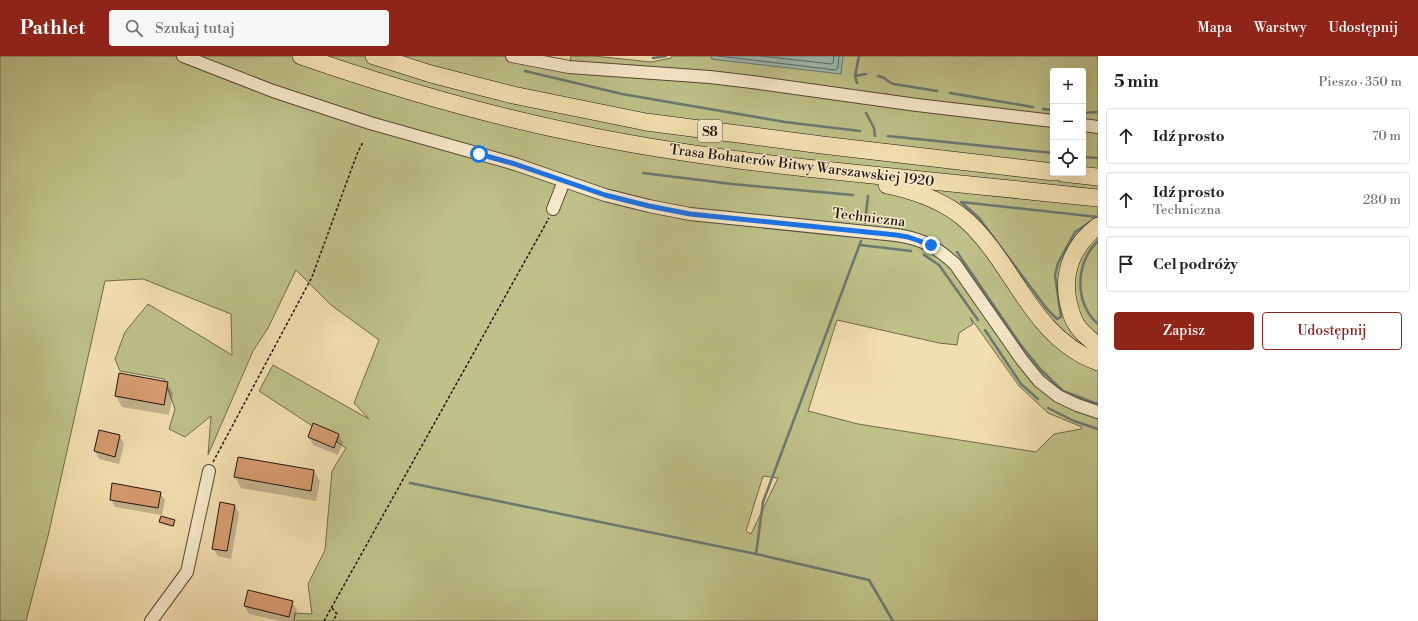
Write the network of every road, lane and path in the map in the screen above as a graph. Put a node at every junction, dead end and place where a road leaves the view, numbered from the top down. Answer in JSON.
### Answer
{"nodes":[{"id":1,"x":183,"y":56,"type":"edge"},
{"id":2,"x":301,"y":56,"type":"edge"},
{"id":3,"x":374,"y":56,"type":"edge"},
{"id":4,"x":512,"y":56,"type":"edge"},
{"id":5,"x":1050,"y":122,"type":"edge"},
{"id":6,"x":1086,"y":125,"type":"edge"},
{"id":7,"x":1098,"y":127,"type":"edge"},
{"id":8,"x":363,"y":142,"type":"dead end"},
{"id":9,"x":819,"y":169,"type":"junction"},
{"id":10,"x":1050,"y":172,"type":"edge"},
{"id":11,"x":1086,"y":176,"type":"edge"},
{"id":12,"x":1098,"y":177,"type":"edge"},
{"id":13,"x":564,"y":181,"type":"junction"},
{"id":14,"x":1098,"y":198,"type":"edge"},
{"id":15,"x":554,"y":209,"type":"joint"},
{"id":16,"x":1098,"y":226,"type":"edge"},
{"id":17,"x":1098,"y":346,"type":"edge"},
{"id":18,"x":1098,"y":362,"type":"edge"},
{"id":19,"x":1098,"y":412,"type":"edge"},
{"id":20,"x":209,"y":471,"type":"joint"},
{"id":21,"x":331,"y":608,"type":"junction"},
{"id":22,"x":151,"y":621,"type":"edge"},
{"id":23,"x":324,"y":621,"type":"edge"},
{"id":24,"x":333,"y":621,"type":"edge"}],
"edges":[{"from":1,"to":13,"type":"street","name":"Techniczna"},
{"from":2,"to":9,"type":"highway","name":"Trasa Bohaterów Bitwy Warszawskiej 1920","number":"S8"},
{"from":3,"to":10,"type":"highway","name":"Trasa Bohaterów Bitwy Warszawskiej 1920","number":"S8"},
{"from":4,"to":5,"type":"street"},
{"from":6,"to":7,"type":"street"},
{"from":8,"to":20,"type":"path"},
{"from":9,"to":14,"type":"highway","name":"Trasa Bohaterów Bitwy Warszawskiej 1920","number":"S8"},
{"from":9,"to":18,"type":"highway"},
{"from":11,"to":12,"type":"highway"},
{"from":13,"to":15,"type":"street"},
{"from":13,"to":19,"type":"street","name":"Techniczna"},
{"from":15,"to":21,"type":"path"},
{"from":16,"to":17,"type":"highway"},
{"from":20,"to":22,"type":"street"},
{"from":21,"to":23,"type":"path"},
{"from":21,"to":24,"type":"path"}]}
